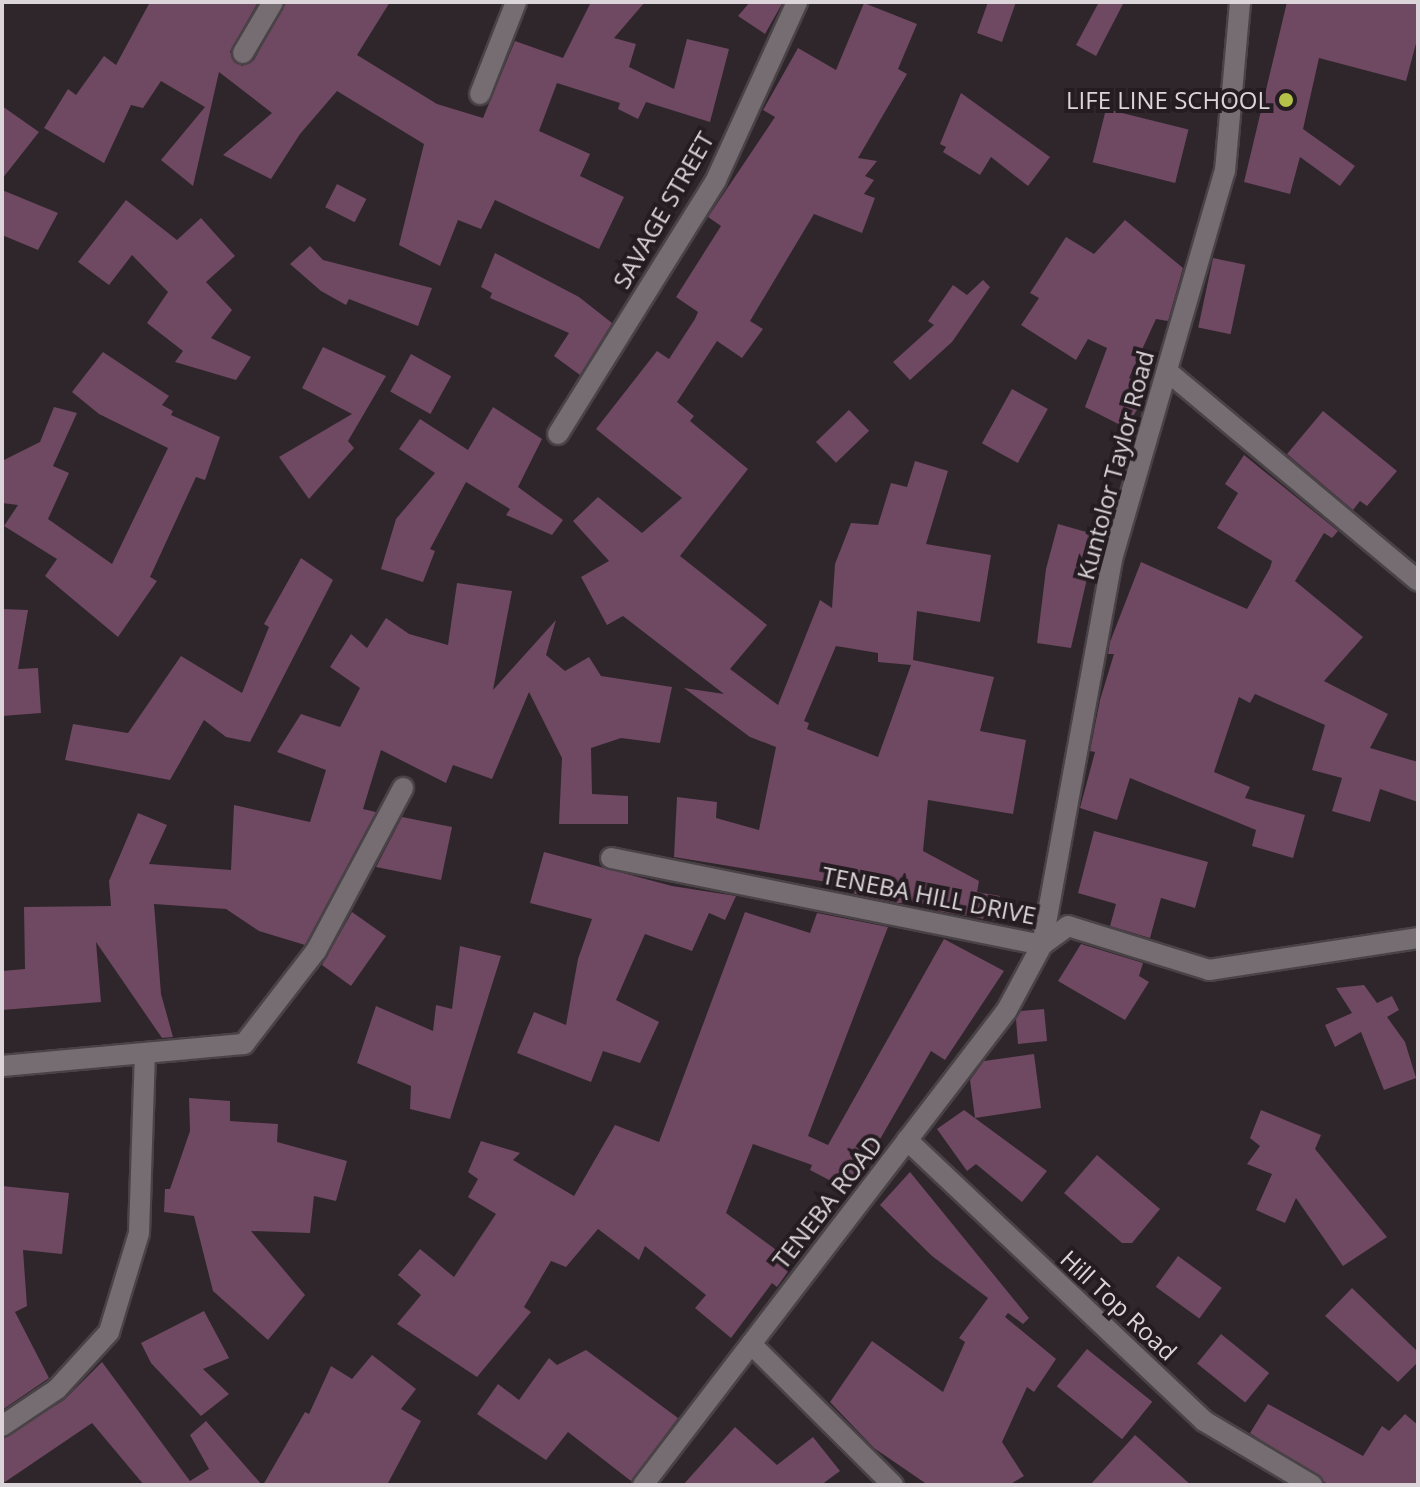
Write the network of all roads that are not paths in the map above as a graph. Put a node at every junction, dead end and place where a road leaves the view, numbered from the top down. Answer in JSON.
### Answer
{"nodes":[{"id":1,"x":273,"y":2,"type":"edge"},
{"id":2,"x":516,"y":2,"type":"edge"},
{"id":3,"x":797,"y":2,"type":"edge"},
{"id":4,"x":1240,"y":2,"type":"edge"},
{"id":5,"x":243,"y":53,"type":"dead end"},
{"id":6,"x":480,"y":94,"type":"dead end"},
{"id":7,"x":1167,"y":371,"type":"junction"},
{"id":8,"x":558,"y":434,"type":"dead end"},
{"id":9,"x":1418,"y":581,"type":"edge"},
{"id":10,"x":403,"y":788,"type":"dead end"},
{"id":11,"x":611,"y":858,"type":"dead end"},
{"id":12,"x":1418,"y":938,"type":"edge"},
{"id":13,"x":1042,"y":945,"type":"junction"},
{"id":14,"x":145,"y":1053,"type":"junction"},
{"id":15,"x":2,"y":1066,"type":"edge"},
{"id":16,"x":907,"y":1140,"type":"junction"},
{"id":17,"x":751,"y":1344,"type":"junction"},
{"id":18,"x":2,"y":1426,"type":"edge"},
{"id":19,"x":643,"y":1485,"type":"edge"},
{"id":20,"x":893,"y":1485,"type":"edge"},
{"id":21,"x":1312,"y":1485,"type":"edge"}],
"edges":[{"from":1,"to":5,"type":"street"},
{"from":2,"to":6,"type":"street"},
{"from":3,"to":8,"type":"street","name":"SAVAGE STREET"},
{"from":4,"to":7,"type":"street","name":"Kuntolor Taylor Road"},
{"from":7,"to":9,"type":"street"},
{"from":7,"to":13,"type":"street","name":"Kuntolor Taylor Road"},
{"from":10,"to":14,"type":"street"},
{"from":11,"to":13,"type":"street","name":"TENEBA HILL DRIVE"},
{"from":12,"to":13,"type":"street","name":"TENEBA HILL DRIVE"},
{"from":13,"to":16,"type":"street","name":"TENEBA ROAD"},
{"from":14,"to":15,"type":"street"},
{"from":14,"to":18,"type":"street"},
{"from":16,"to":17,"type":"street","name":"TENEBA ROAD"},
{"from":16,"to":21,"type":"street","name":"Hill Top Road"},
{"from":17,"to":19,"type":"street","name":"TENEBA ROAD"},
{"from":17,"to":20,"type":"street"}]}
